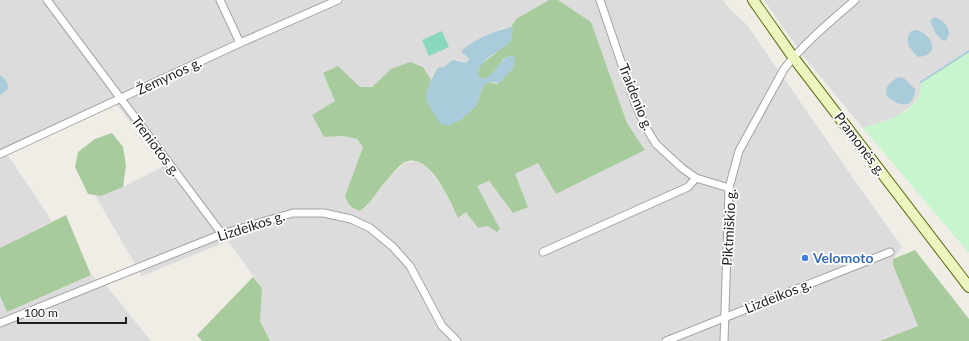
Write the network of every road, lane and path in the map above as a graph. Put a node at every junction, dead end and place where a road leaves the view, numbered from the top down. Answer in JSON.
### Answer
{"nodes":[{"id":1,"x":48,"y":0,"type":"edge"},
{"id":2,"x":220,"y":0,"type":"edge"},
{"id":3,"x":338,"y":0,"type":"edge"},
{"id":4,"x":600,"y":0,"type":"edge"},
{"id":5,"x":753,"y":0,"type":"edge"},
{"id":6,"x":855,"y":0,"type":"edge"},
{"id":7,"x":240,"y":43,"type":"junction"},
{"id":8,"x":793,"y":57,"type":"junction"},
{"id":9,"x":121,"y":98,"type":"junction"},
{"id":10,"x":0,"y":154,"type":"edge"},
{"id":11,"x":696,"y":178,"type":"junction"},
{"id":12,"x":729,"y":188,"type":"junction"},
{"id":13,"x":222,"y":234,"type":"junction"},
{"id":14,"x":543,"y":252,"type":"dead end"},
{"id":15,"x":890,"y":252,"type":"dead end"},
{"id":16,"x":969,"y":287,"type":"edge"},
{"id":17,"x":726,"y":317,"type":"junction"},
{"id":18,"x":0,"y":323,"type":"edge"},
{"id":19,"x":457,"y":341,"type":"edge"},
{"id":20,"x":666,"y":341,"type":"edge"},
{"id":21,"x":724,"y":341,"type":"edge"}],
"edges":[{"from":1,"to":9,"type":"street","name":"Treniotos g."},
{"from":2,"to":7,"type":"street"},
{"from":3,"to":7,"type":"street","name":"Žemynos g."},
{"from":4,"to":11,"type":"street","name":"Traidenio g."},
{"from":5,"to":8,"type":"main road","name":"Pramonės g."},
{"from":6,"to":8,"type":"street","name":"Piktmiškio g."},
{"from":7,"to":9,"type":"street","name":"Žemynos g."},
{"from":8,"to":12,"type":"street","name":"Piktmiškio g."},
{"from":8,"to":16,"type":"main road","name":"Pramonės g."},
{"from":9,"to":10,"type":"street","name":"Žemynos g."},
{"from":9,"to":13,"type":"street","name":"Treniotos g."},
{"from":11,"to":12,"type":"street","name":"Traidenio g."},
{"from":11,"to":14,"type":"street"},
{"from":12,"to":17,"type":"street","name":"Piktmiškio g."},
{"from":13,"to":18,"type":"street","name":"Lizdeikos g."},
{"from":13,"to":19,"type":"street","name":"Lizdeikos g."},
{"from":15,"to":17,"type":"street","name":"Lizdeikos g."},
{"from":17,"to":20,"type":"street","name":"Lizdeikos g."},
{"from":17,"to":21,"type":"street","name":"Piktmiškio g."}]}
